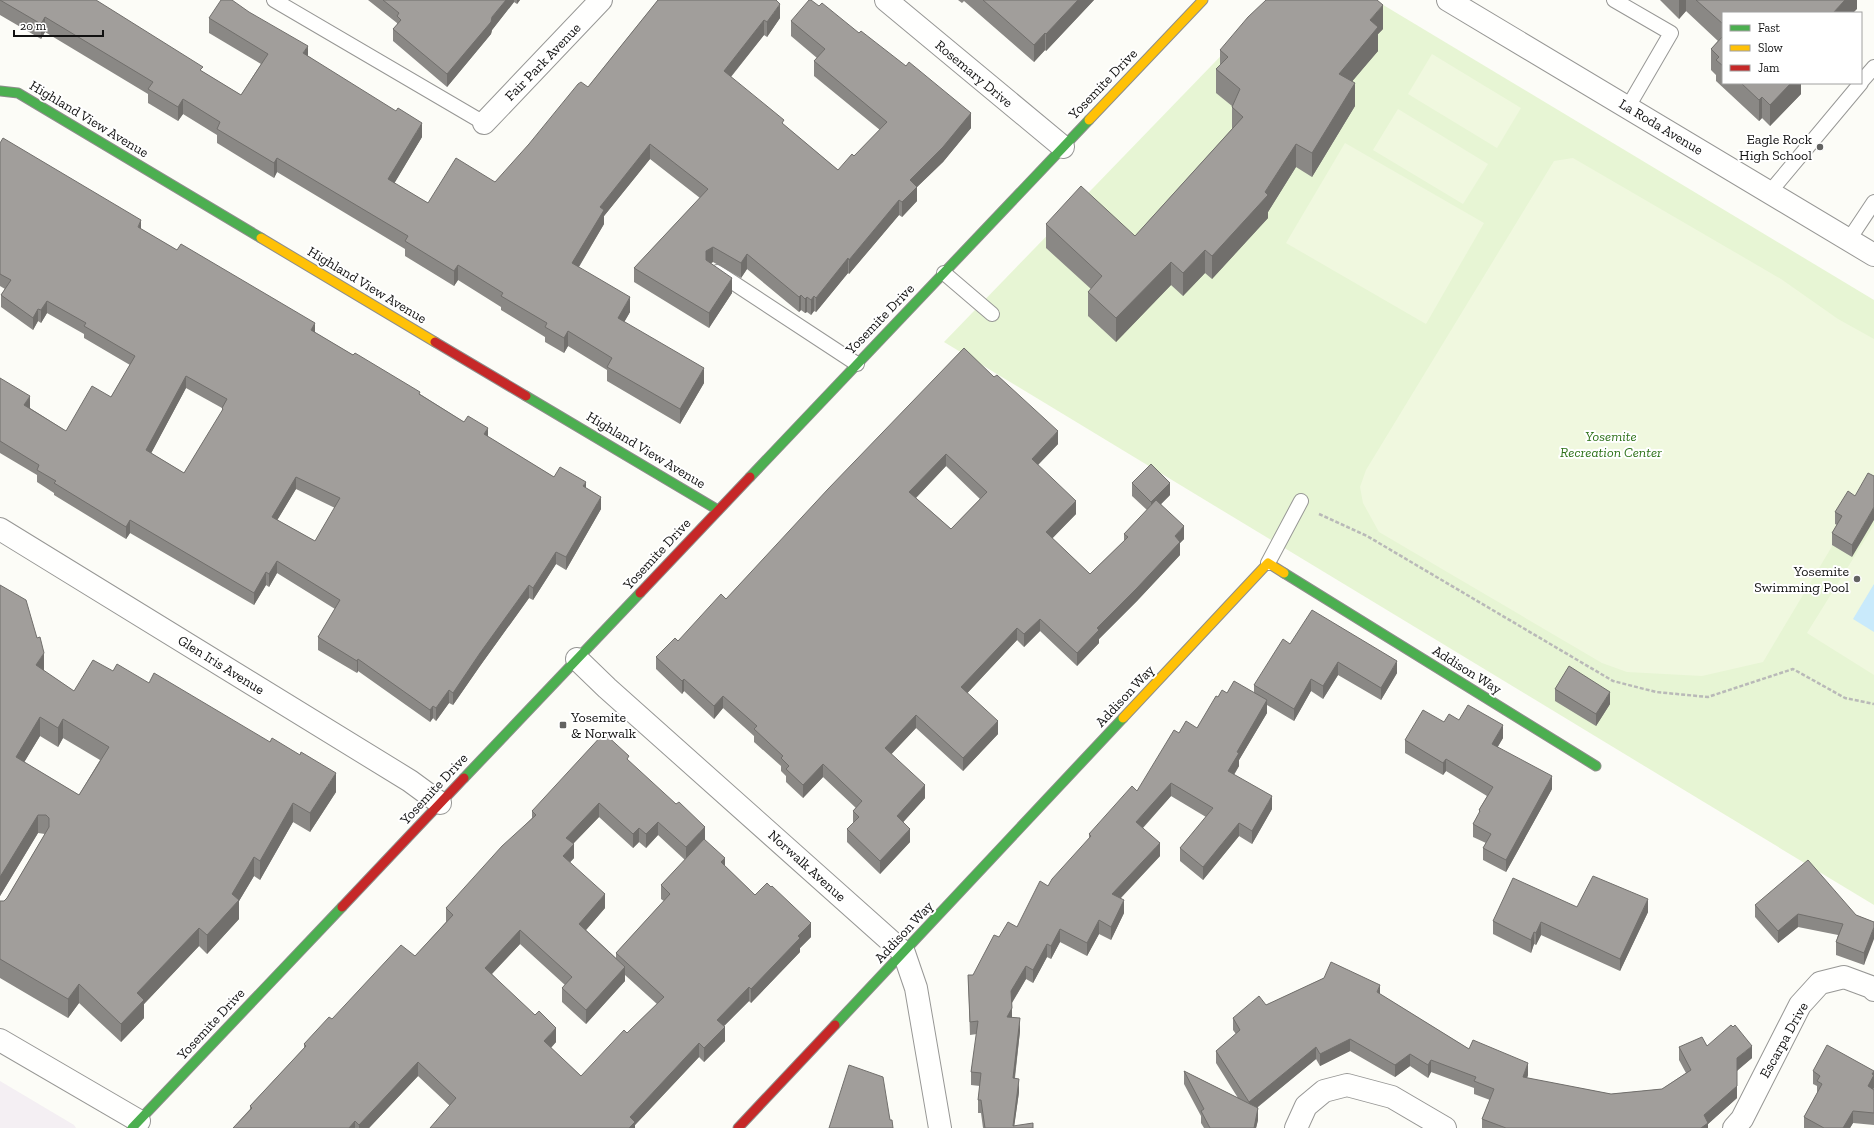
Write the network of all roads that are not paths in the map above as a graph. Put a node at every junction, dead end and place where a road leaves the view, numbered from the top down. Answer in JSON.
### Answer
{"nodes":[{"id":1,"x":274,"y":0,"type":"edge"},
{"id":2,"x":602,"y":0,"type":"edge"},
{"id":3,"x":886,"y":0,"type":"edge"},
{"id":4,"x":1203,"y":0,"type":"edge"},
{"id":5,"x":1448,"y":0,"type":"edge"},
{"id":6,"x":1614,"y":0,"type":"edge"},
{"id":7,"x":1874,"y":67,"type":"edge"},
{"id":8,"x":1862,"y":82,"type":"edge"},
{"id":9,"x":1860,"y":84,"type":"edge"},
{"id":10,"x":0,"y":91,"type":"edge"},
{"id":11,"x":1628,"y":107,"type":"junction"},
{"id":12,"x":484,"y":123,"type":"joint"},
{"id":13,"x":1063,"y":147,"type":"junction"},
{"id":14,"x":1769,"y":194,"type":"junction"},
{"id":15,"x":1874,"y":202,"type":"edge"},
{"id":16,"x":1848,"y":241,"type":"junction"},
{"id":17,"x":1874,"y":255,"type":"edge"},
{"id":18,"x":713,"y":270,"type":"edge"},
{"id":19,"x":944,"y":273,"type":"junction"},
{"id":20,"x":992,"y":314,"type":"dead end"},
{"id":21,"x":857,"y":364,"type":"junction"},
{"id":22,"x":1301,"y":501,"type":"road end"},
{"id":23,"x":718,"y":510,"type":"junction"},
{"id":24,"x":0,"y":529,"type":"edge"},
{"id":25,"x":1268,"y":563,"type":"junction"},
{"id":26,"x":577,"y":659,"type":"junction"},
{"id":27,"x":1596,"y":766,"type":"dead end"},
{"id":28,"x":440,"y":803,"type":"junction"},
{"id":29,"x":904,"y":953,"type":"junction"},
{"id":30,"x":1874,"y":990,"type":"edge"},
{"id":31,"x":0,"y":1040,"type":"edge"},
{"id":32,"x":135,"y":1124,"type":"edge"},
{"id":33,"x":738,"y":1128,"type":"edge"},
{"id":34,"x":940,"y":1128,"type":"edge"},
{"id":35,"x":1296,"y":1128,"type":"edge"},
{"id":36,"x":1445,"y":1128,"type":"edge"},
{"id":37,"x":1734,"y":1128,"type":"edge"}],
"edges":[{"from":1,"to":12,"type":"lane"},
{"from":2,"to":12,"type":"street","name":"Fair Park Avenue"},
{"from":3,"to":13,"type":"street","name":"Rosemary Drive"},
{"from":4,"to":13,"type":"street","name":"Yosemite Drive"},
{"from":5,"to":11,"type":"street","name":"La Roda Avenue"},
{"from":6,"to":11,"type":"lane"},
{"from":7,"to":8,"type":"lane"},
{"from":9,"to":14,"type":"lane"},
{"from":10,"to":23,"type":"street","name":"Highland View Avenue"},
{"from":11,"to":14,"type":"street","name":"La Roda Avenue"},
{"from":13,"to":19,"type":"street","name":"Yosemite Drive"},
{"from":14,"to":16,"type":"street","name":"La Roda Avenue"},
{"from":15,"to":16,"type":"lane"},
{"from":16,"to":17,"type":"street","name":"La Roda Avenue"},
{"from":18,"to":21,"type":"lane"},
{"from":19,"to":20,"type":"lane"},
{"from":19,"to":21,"type":"street","name":"Yosemite Drive"},
{"from":21,"to":23,"type":"street","name":"Yosemite Drive"},
{"from":22,"to":25,"type":"lane"},
{"from":23,"to":26,"type":"street","name":"Yosemite Drive"},
{"from":24,"to":28,"type":"street","name":"Glen Iris Avenue"},
{"from":25,"to":27,"type":"street","name":"Addison Way"},
{"from":25,"to":29,"type":"street","name":"Addison Way"},
{"from":26,"to":28,"type":"street","name":"Yosemite Drive"},
{"from":26,"to":29,"type":"street","name":"Norwalk Avenue"},
{"from":28,"to":32,"type":"street","name":"Yosemite Drive"},
{"from":29,"to":33,"type":"street","name":"Addison Way"},
{"from":29,"to":34,"type":"street","name":"Norwalk Avenue"},
{"from":30,"to":37,"type":"street","name":"Escarpa Drive"},
{"from":31,"to":32,"type":"street"},
{"from":35,"to":36,"type":"street"}]}
